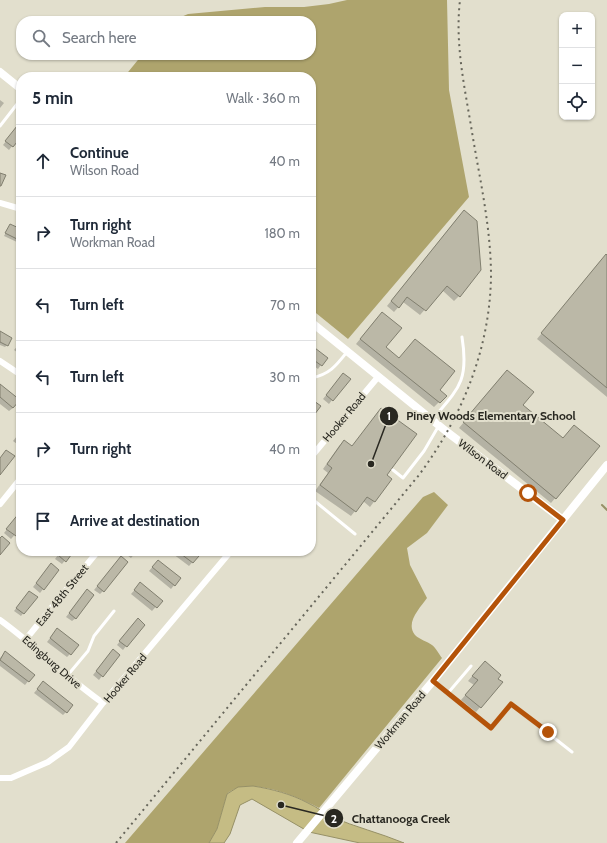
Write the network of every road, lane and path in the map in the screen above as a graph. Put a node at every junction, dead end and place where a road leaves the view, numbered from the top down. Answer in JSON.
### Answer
{"nodes":[{"id":1,"x":0,"y":72,"type":"edge"},
{"id":2,"x":16,"y":85,"type":"edge"},
{"id":3,"x":16,"y":105,"type":"edge"},
{"id":4,"x":0,"y":126,"type":"edge"},
{"id":5,"x":0,"y":203,"type":"edge"},
{"id":6,"x":16,"y":208,"type":"edge"},
{"id":7,"x":316,"y":326,"type":"edge"},
{"id":8,"x":462,"y":337,"type":"dead end"},
{"id":9,"x":347,"y":352,"type":"junction"},
{"id":10,"x":0,"y":361,"type":"edge"},
{"id":11,"x":16,"y":372,"type":"edge"},
{"id":12,"x":316,"y":377,"type":"edge"},
{"id":13,"x":378,"y":377,"type":"junction"},
{"id":14,"x":432,"y":420,"type":"junction"},
{"id":15,"x":439,"y":426,"type":"junction"},
{"id":16,"x":316,"y":450,"type":"edge"},
{"id":17,"x":607,"y":465,"type":"edge"},
{"id":18,"x":393,"y":470,"type":"dead end"},
{"id":19,"x":16,"y":484,"type":"edge"},
{"id":20,"x":316,"y":502,"type":"edge"},
{"id":21,"x":0,"y":504,"type":"edge"},
{"id":22,"x":563,"y":520,"type":"junction"},
{"id":23,"x":355,"y":534,"type":"dead end"},
{"id":24,"x":94,"y":556,"type":"edge"},
{"id":25,"x":228,"y":556,"type":"edge"},
{"id":26,"x":114,"y":611,"type":"dead end"},
{"id":27,"x":0,"y":620,"type":"edge"},
{"id":28,"x":26,"y":638,"type":"junction"},
{"id":29,"x":471,"y":666,"type":"dead end"},
{"id":30,"x":67,"y":676,"type":"junction"},
{"id":31,"x":433,"y":681,"type":"junction"},
{"id":32,"x":448,"y":693,"type":"junction"},
{"id":33,"x":103,"y":703,"type":"junction"},
{"id":34,"x":572,"y":752,"type":"dead end"},
{"id":35,"x":0,"y":778,"type":"edge"},
{"id":36,"x":297,"y":843,"type":"edge"}],
"edges":[{"from":1,"to":2,"type":"street"},
{"from":3,"to":4,"type":"lane"},
{"from":5,"to":6,"type":"street"},
{"from":7,"to":9,"type":"street","name":"Wilson Road"},
{"from":8,"to":14,"type":"lane"},
{"from":9,"to":12,"type":"lane"},
{"from":9,"to":13,"type":"street","name":"Wilson Road"},
{"from":10,"to":11,"type":"street"},
{"from":13,"to":14,"type":"street","name":"Wilson Road"},
{"from":13,"to":16,"type":"street","name":"Hooker Road"},
{"from":14,"to":15,"type":"street","name":"Wilson Road"},
{"from":15,"to":18,"type":"lane"},
{"from":15,"to":22,"type":"street","name":"Wilson Road"},
{"from":17,"to":22,"type":"street","name":"Workman Road"},
{"from":19,"to":21,"type":"street"},
{"from":20,"to":23,"type":"lane"},
{"from":22,"to":31,"type":"street","name":"Workman Road"},
{"from":24,"to":28,"type":"street","name":"East 48th Street"},
{"from":25,"to":33,"type":"street","name":"Hooker Road"},
{"from":26,"to":30,"type":"lane"},
{"from":27,"to":28,"type":"street","name":"Edingburg Drive"},
{"from":28,"to":30,"type":"street","name":"Edingburg Drive"},
{"from":29,"to":32,"type":"lane"},
{"from":30,"to":33,"type":"street","name":"Edingburg Drive"},
{"from":31,"to":32,"type":"lane"},
{"from":31,"to":36,"type":"street","name":"Workman Road"},
{"from":32,"to":34,"type":"lane"},
{"from":33,"to":35,"type":"street","name":"Hooker Road"}]}
